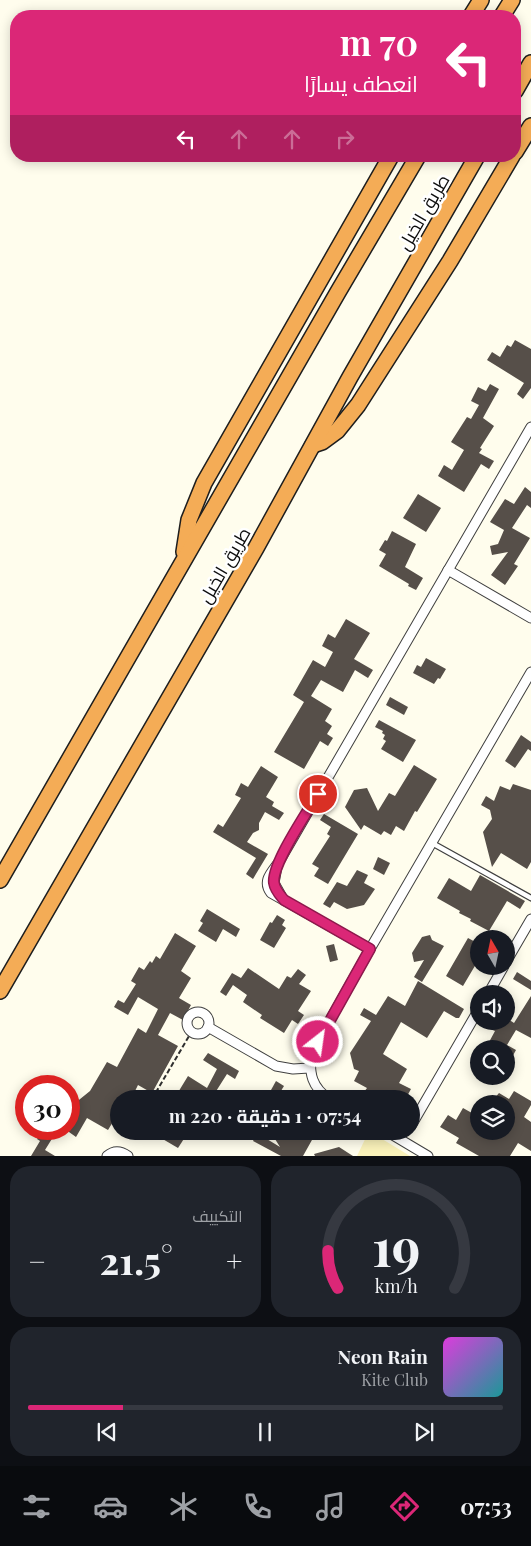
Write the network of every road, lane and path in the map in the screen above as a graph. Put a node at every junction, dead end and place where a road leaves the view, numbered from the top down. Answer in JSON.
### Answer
{"nodes":[{"id":1,"x":531,"y":63,"type":"edge"},
{"id":2,"x":521,"y":80,"type":"edge"},
{"id":3,"x":531,"y":126,"type":"edge"},
{"id":4,"x":521,"y":142,"type":"edge"},
{"id":5,"x":387,"y":162,"type":"edge"},
{"id":6,"x":415,"y":162,"type":"edge"},
{"id":7,"x":474,"y":162,"type":"edge"},
{"id":8,"x":508,"y":162,"type":"edge"},
{"id":9,"x":531,"y":427,"type":"edge"},
{"id":10,"x":313,"y":445,"type":"junction"},
{"id":11,"x":184,"y":559,"type":"junction"},
{"id":12,"x":448,"y":570,"type":"junction"},
{"id":13,"x":531,"y":618,"type":"edge"},
{"id":14,"x":531,"y":672,"type":"edge"},
{"id":15,"x":432,"y":843,"type":"junction"},
{"id":16,"x":0,"y":880,"type":"edge"},
{"id":17,"x":531,"y":898,"type":"edge"},
{"id":18,"x":531,"y":919,"type":"edge"},
{"id":19,"x":515,"y":947,"type":"edge"},
{"id":20,"x":370,"y":949,"type":"junction"},
{"id":21,"x":0,"y":991,"type":"edge"},
{"id":22,"x":470,"y":1024,"type":"edge"},
{"id":23,"x":208,"y":1027,"type":"junction"},
{"id":24,"x":192,"y":1032,"type":"junction"},
{"id":25,"x":310,"y":1068,"type":"junction"},
{"id":26,"x":157,"y":1090,"type":"edge"},
{"id":27,"x":319,"y":1090,"type":"edge"},
{"id":28,"x":420,"y":1111,"type":"edge"},
{"id":29,"x":402,"y":1141,"type":"edge"},
{"id":30,"x":107,"y":1156,"type":"edge"},
{"id":31,"x":128,"y":1156,"type":"edge"},
{"id":32,"x":428,"y":1156,"type":"edge"}],
"edges":[{"from":1,"to":2,"type":"highway"},
{"from":3,"to":4,"type":"highway"},
{"from":5,"to":11,"type":"highway"},
{"from":6,"to":11,"type":"highway","name":"طريق الخيل"},
{"from":7,"to":10,"type":"highway","name":"طريق الخيل"},
{"from":8,"to":10,"type":"highway"},
{"from":9,"to":12,"type":"street"},
{"from":10,"to":21,"type":"highway","name":"طريق الخيل"},
{"from":11,"to":16,"type":"highway","name":"طريق الخيل"},
{"from":12,"to":13,"type":"street"},
{"from":12,"to":20,"type":"street"},
{"from":14,"to":15,"type":"street"},
{"from":15,"to":17,"type":"lane"},
{"from":15,"to":20,"type":"street"},
{"from":18,"to":19,"type":"street"},
{"from":20,"to":25,"type":"street"},
{"from":22,"to":28,"type":"street"},
{"from":23,"to":24,"type":"street"},
{"from":23,"to":24,"type":"street"},
{"from":23,"to":25,"type":"street"},
{"from":24,"to":26,"type":"path"},
{"from":25,"to":27,"type":"street"},
{"from":29,"to":32,"type":"street"},
{"from":30,"to":31,"type":"street"}]}
